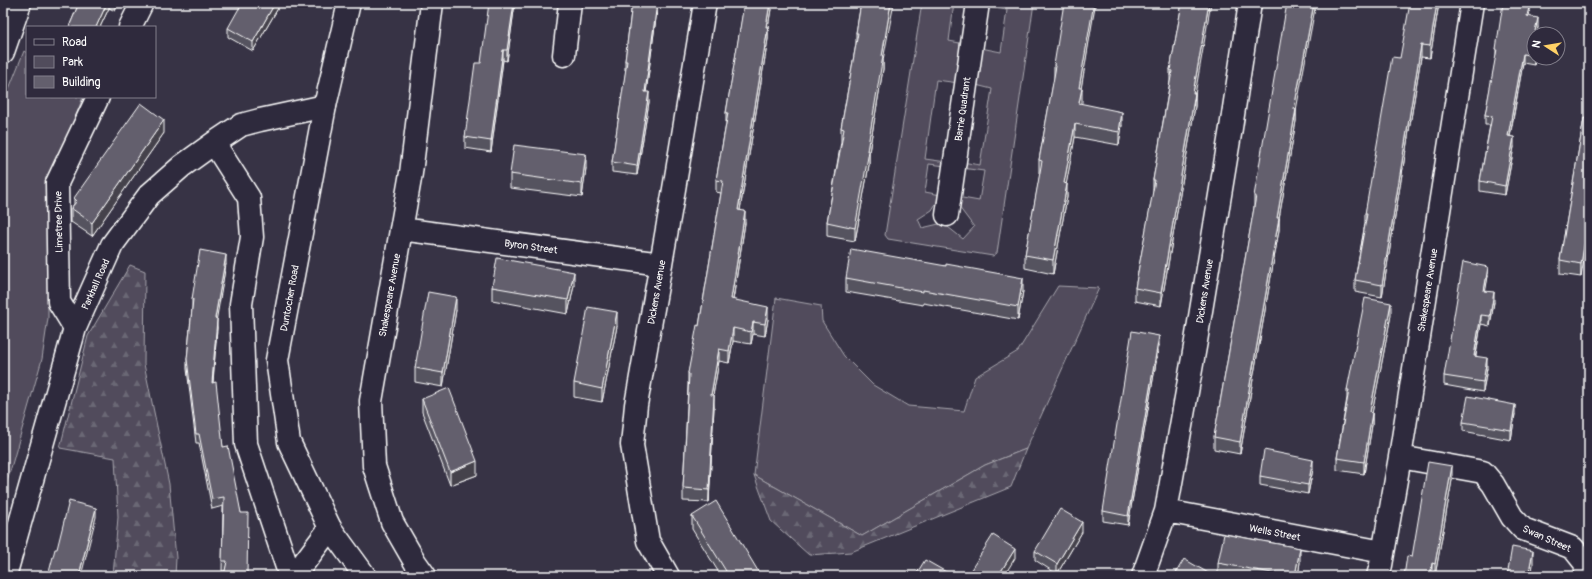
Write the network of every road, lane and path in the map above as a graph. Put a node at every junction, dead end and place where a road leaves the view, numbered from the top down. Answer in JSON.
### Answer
{"nodes":[{"id":1,"x":20,"y":3,"type":"edge"},
{"id":2,"x":142,"y":3,"type":"edge"},
{"id":3,"x":349,"y":3,"type":"edge"},
{"id":4,"x":432,"y":3,"type":"edge"},
{"id":5,"x":570,"y":3,"type":"edge"},
{"id":6,"x":705,"y":3,"type":"edge"},
{"id":7,"x":978,"y":3,"type":"edge"},
{"id":8,"x":1250,"y":3,"type":"edge"},
{"id":9,"x":1472,"y":3,"type":"edge"},
{"id":10,"x":130,"y":26,"type":"edge"},
{"id":11,"x":3,"y":52,"type":"edge"},
{"id":12,"x":564,"y":55,"type":"dead end"},
{"id":13,"x":98,"y":98,"type":"edge"},
{"id":14,"x":325,"y":106,"type":"junction"},
{"id":15,"x":214,"y":143,"type":"junction"},
{"id":16,"x":947,"y":215,"type":"dead end"},
{"id":17,"x":401,"y":229,"type":"junction"},
{"id":18,"x":661,"y":264,"type":"junction"},
{"id":19,"x":75,"y":328,"type":"junction"},
{"id":20,"x":1400,"y":457,"type":"junction"},
{"id":21,"x":1166,"y":511,"type":"junction"},
{"id":22,"x":330,"y":528,"type":"junction"},
{"id":23,"x":1383,"y":552,"type":"junction"},
{"id":24,"x":5,"y":576,"type":"edge"},
{"id":25,"x":290,"y":576,"type":"edge"},
{"id":26,"x":294,"y":576,"type":"edge"},
{"id":27,"x":365,"y":576,"type":"edge"},
{"id":28,"x":425,"y":576,"type":"edge"},
{"id":29,"x":668,"y":576,"type":"edge"},
{"id":30,"x":1143,"y":576,"type":"edge"},
{"id":31,"x":1378,"y":576,"type":"edge"},
{"id":32,"x":1587,"y":576,"type":"edge"}],
"edges":[{"from":1,"to":11,"type":"street"},
{"from":2,"to":10,"type":"street"},
{"from":3,"to":14,"type":"street","name":"Duntocher Road"},
{"from":4,"to":17,"type":"street","name":"Shakespeare Avenue"},
{"from":5,"to":12,"type":"street"},
{"from":6,"to":18,"type":"street","name":"Dickens Avenue"},
{"from":7,"to":16,"type":"street","name":"Barrie Quadrant"},
{"from":8,"to":21,"type":"street","name":"Dickens Avenue"},
{"from":9,"to":20,"type":"street","name":"Shakespeare Avenue"},
{"from":13,"to":19,"type":"street","name":"Limetree Drive"},
{"from":14,"to":15,"type":"street","name":"Parkhall Road"},
{"from":14,"to":22,"type":"street","name":"Duntocher Road"},
{"from":15,"to":19,"type":"street","name":"Parkhall Road"},
{"from":15,"to":25,"type":"street"},
{"from":17,"to":18,"type":"street","name":"Byron Street"},
{"from":17,"to":28,"type":"street","name":"Shakespeare Avenue"},
{"from":18,"to":29,"type":"street","name":"Dickens Avenue"},
{"from":19,"to":24,"type":"street","name":"Parkhall Road"},
{"from":20,"to":23,"type":"street","name":"Shakespeare Avenue"},
{"from":20,"to":32,"type":"street","name":"Swan Street"},
{"from":21,"to":23,"type":"street","name":"Wells Street"},
{"from":21,"to":30,"type":"street","name":"Dickens Avenue"},
{"from":22,"to":26,"type":"street"},
{"from":22,"to":27,"type":"street","name":"Duntocher Road"},
{"from":23,"to":31,"type":"street","name":"Shakespeare Avenue"}]}
